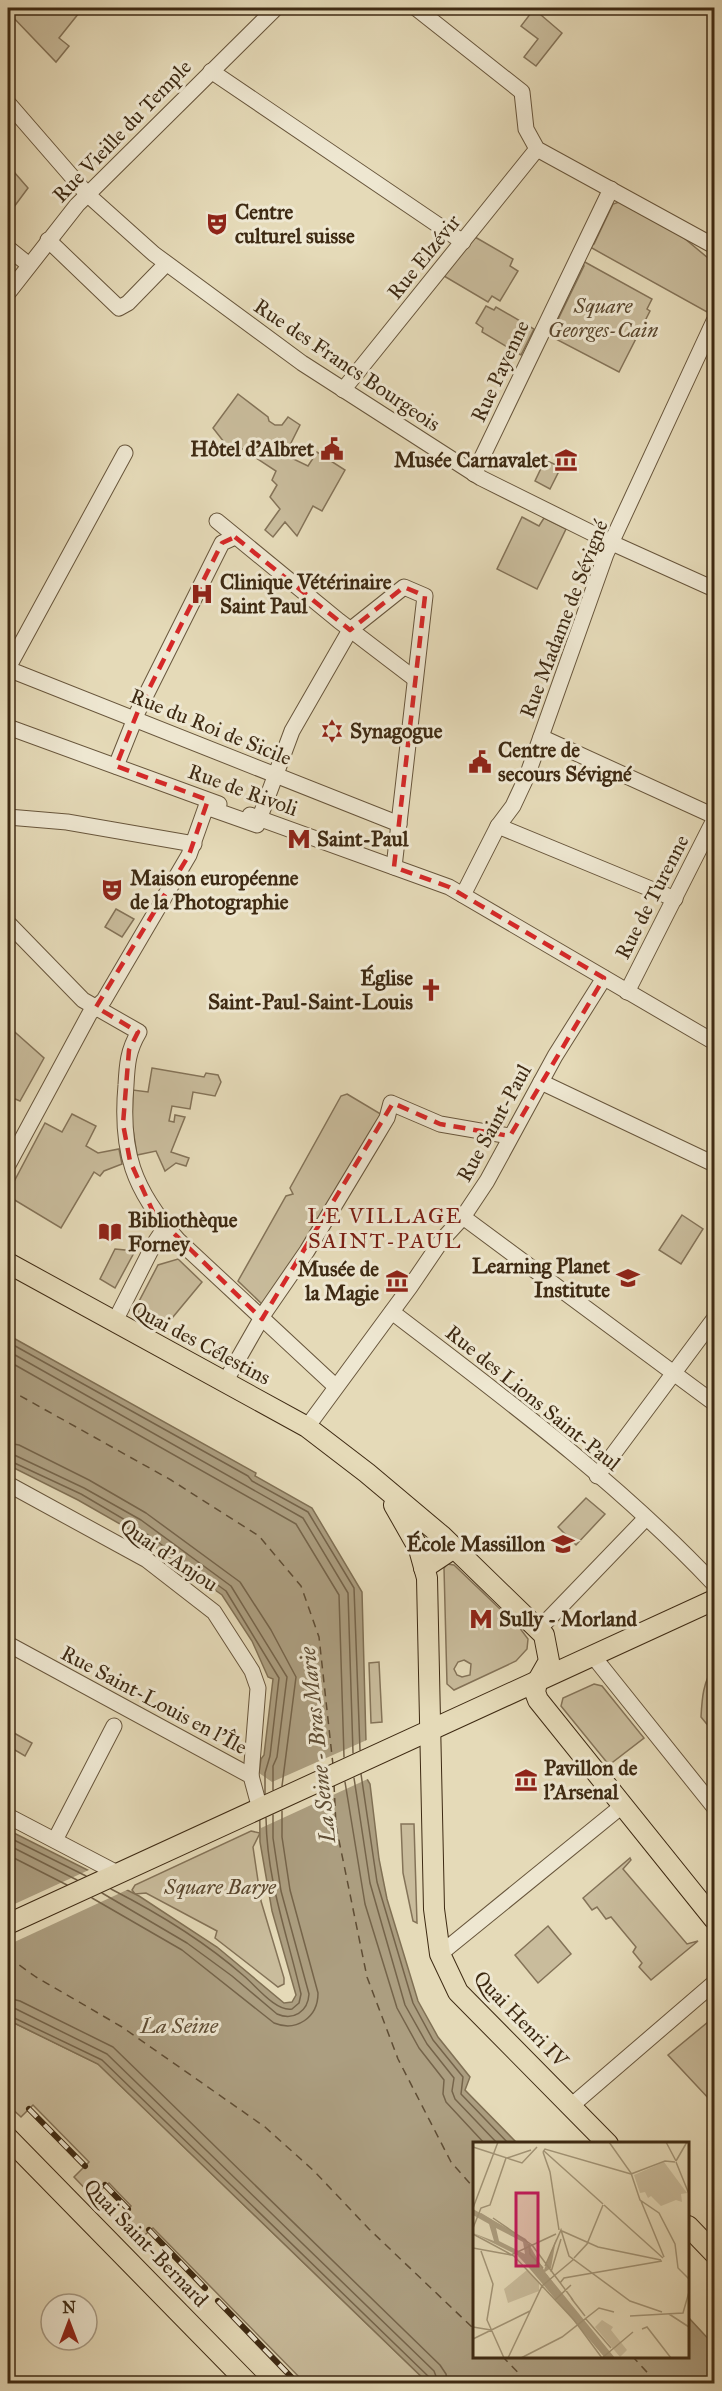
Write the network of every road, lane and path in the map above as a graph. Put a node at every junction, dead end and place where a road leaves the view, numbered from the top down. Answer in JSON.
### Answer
{"nodes":[{"id":1,"x":276,"y":8,"type":"edge"},
{"id":2,"x":416,"y":8,"type":"edge"},
{"id":3,"x":211,"y":71,"type":"junction"},
{"id":4,"x":8,"y":103,"type":"edge"},
{"id":5,"x":537,"y":149,"type":"junction"},
{"id":6,"x":611,"y":189,"type":"junction"},
{"id":7,"x":87,"y":194,"type":"junction"},
{"id":8,"x":48,"y":240,"type":"junction"},
{"id":9,"x":463,"y":242,"type":"junction"},
{"id":10,"x":714,"y":246,"type":"edge"},
{"id":11,"x":8,"y":248,"type":"edge"},
{"id":12,"x":166,"y":264,"type":"junction"},
{"id":13,"x":29,"y":265,"type":"junction"},
{"id":14,"x":8,"y":292,"type":"edge"},
{"id":15,"x":714,"y":321,"type":"edge"},
{"id":16,"x":343,"y":390,"type":"junction"},
{"id":17,"x":125,"y":453,"type":"dead end"},
{"id":18,"x":474,"y":474,"type":"junction"},
{"id":19,"x":217,"y":521,"type":"dead end"},
{"id":20,"x":235,"y":537,"type":"junction"},
{"id":21,"x":612,"y":543,"type":"junction"},
{"id":22,"x":714,"y":589,"type":"edge"},
{"id":23,"x":350,"y":630,"type":"junction"},
{"id":24,"x":8,"y":669,"type":"edge"},
{"id":25,"x":415,"y":679,"type":"junction"},
{"id":26,"x":134,"y":719,"type":"junction"},
{"id":27,"x":8,"y":727,"type":"edge"},
{"id":28,"x":541,"y":737,"type":"junction"},
{"id":29,"x":116,"y":766,"type":"junction"},
{"id":30,"x":275,"y":776,"type":"junction"},
{"id":31,"x":8,"y":817,"type":"edge"},
{"id":32,"x":714,"y":818,"type":"edge"},
{"id":33,"x":258,"y":821,"type":"junction"},
{"id":34,"x":399,"y":824,"type":"junction"},
{"id":35,"x":498,"y":826,"type":"junction"},
{"id":36,"x":194,"y":844,"type":"junction"},
{"id":37,"x":394,"y":867,"type":"junction"},
{"id":38,"x":463,"y":895,"type":"junction"},
{"id":39,"x":675,"y":899,"type":"junction"},
{"id":40,"x":8,"y":923,"type":"edge"},
{"id":41,"x":604,"y":978,"type":"junction"},
{"id":42,"x":627,"y":992,"type":"junction"},
{"id":43,"x":96,"y":1007,"type":"junction"},
{"id":44,"x":714,"y":1042,"type":"edge"},
{"id":45,"x":541,"y":1082,"type":"junction"},
{"id":46,"x":510,"y":1136,"type":"junction"},
{"id":47,"x":714,"y":1164,"type":"edge"},
{"id":48,"x":8,"y":1165,"type":"edge"},
{"id":49,"x":463,"y":1217,"type":"junction"},
{"id":50,"x":166,"y":1226,"type":"junction"},
{"id":51,"x":8,"y":1263,"type":"edge"},
{"id":52,"x":392,"y":1312,"type":"junction"},
{"id":53,"x":262,"y":1319,"type":"junction"},
{"id":54,"x":714,"y":1319,"type":"edge"},
{"id":55,"x":114,"y":1323,"type":"junction"},
{"id":56,"x":676,"y":1373,"type":"junction"},
{"id":57,"x":225,"y":1382,"type":"junction"},
{"id":58,"x":335,"y":1386,"type":"junction"},
{"id":59,"x":714,"y":1403,"type":"edge"},
{"id":60,"x":307,"y":1427,"type":"junction"},
{"id":61,"x":367,"y":1473,"type":"junction"},
{"id":62,"x":597,"y":1476,"type":"junction"},
{"id":63,"x":8,"y":1484,"type":"edge"},
{"id":64,"x":646,"y":1518,"type":"junction"},
{"id":65,"x":454,"y":1548,"type":"junction"},
{"id":66,"x":424,"y":1568,"type":"junction"},
{"id":67,"x":714,"y":1584,"type":"edge"},
{"id":68,"x":714,"y":1600,"type":"edge"},
{"id":69,"x":538,"y":1629,"type":"junction"},
{"id":70,"x":8,"y":1644,"type":"edge"},
{"id":71,"x":593,"y":1656,"type":"junction"},
{"id":72,"x":537,"y":1682,"type":"junction"},
{"id":73,"x":119,"y":1716,"type":"junction"},
{"id":74,"x":431,"y":1729,"type":"junction"},
{"id":75,"x":251,"y":1776,"type":"junction"},
{"id":76,"x":622,"y":1806,"type":"junction"},
{"id":77,"x":714,"y":1806,"type":"edge"},
{"id":78,"x":260,"y":1809,"type":"junction"},
{"id":79,"x":8,"y":1816,"type":"edge"},
{"id":80,"x":55,"y":1840,"type":"junction"},
{"id":81,"x":113,"y":1875,"type":"junction"},
{"id":82,"x":714,"y":1919,"type":"edge"},
{"id":83,"x":8,"y":1924,"type":"edge"},
{"id":84,"x":440,"y":1954,"type":"junction"},
{"id":85,"x":714,"y":1983,"type":"edge"},
{"id":86,"x":571,"y":2106,"type":"junction"},
{"id":87,"x":8,"y":2138,"type":"edge"},
{"id":88,"x":606,"y":2142,"type":"edge"},
{"id":89,"x":689,"y":2228,"type":"edge"},
{"id":90,"x":714,"y":2253,"type":"edge"},
{"id":91,"x":249,"y":2384,"type":"edge"}],
"edges":[{"from":1,"to":3,"type":"street","name":"Rue Vieille du Temple"},
{"from":2,"to":5,"type":"street"},
{"from":3,"to":7,"type":"street","name":"Rue Vieille du Temple"},
{"from":3,"to":9,"type":"street"},
{"from":4,"to":7,"type":"street","name":"Rue des Francs Bourgeois"},
{"from":5,"to":6,"type":"street"},
{"from":5,"to":9,"type":"street","name":"Rue Elzévir"},
{"from":6,"to":10,"type":"street"},
{"from":6,"to":18,"type":"street","name":"Rue Payenne"},
{"from":7,"to":8,"type":"street","name":"Rue Vieille du Temple"},
{"from":7,"to":12,"type":"street","name":"Rue des Francs Bourgeois"},
{"from":8,"to":12,"type":"street"},
{"from":8,"to":13,"type":"street","name":"Rue Vieille du Temple"},
{"from":9,"to":16,"type":"street","name":"Rue Elzévir"},
{"from":11,"to":13,"type":"street"},
{"from":12,"to":16,"type":"street","name":"Rue des Francs Bourgeois"},
{"from":13,"to":14,"type":"street","name":"Rue Vieille du Temple"},
{"from":15,"to":21,"type":"street","name":"Rue Madame de Sévigné"},
{"from":16,"to":18,"type":"street","name":"Rue des Francs Bourgeois"},
{"from":17,"to":24,"type":"street"},
{"from":18,"to":21,"type":"street","name":"Rue des Francs Bourgeois"},
{"from":19,"to":20,"type":"street"},
{"from":20,"to":23,"type":"street"},
{"from":20,"to":26,"type":"street"},
{"from":21,"to":22,"type":"street","name":"Rue des Francs Bourgeois"},
{"from":21,"to":28,"type":"street","name":"Rue Madame de Sévigné"},
{"from":23,"to":25,"type":"street"},
{"from":23,"to":25,"type":"street"},
{"from":23,"to":30,"type":"street"},
{"from":24,"to":26,"type":"street","name":"Rue du Roi de Sicile"},
{"from":25,"to":34,"type":"street"},
{"from":26,"to":29,"type":"street"},
{"from":26,"to":30,"type":"street","name":"Rue du Roi de Sicile"},
{"from":27,"to":29,"type":"street","name":"Rue de Rivoli"},
{"from":28,"to":32,"type":"street"},
{"from":28,"to":35,"type":"street","name":"Rue Madame de Sévigné"},
{"from":29,"to":33,"type":"street","name":"Rue de Rivoli"},
{"from":30,"to":33,"type":"street"},
{"from":30,"to":34,"type":"street","name":"Rue du Roi de Sicile"},
{"from":31,"to":36,"type":"street"},
{"from":32,"to":39,"type":"street","name":"Rue de Turenne"},
{"from":33,"to":36,"type":"street","name":"Rue de Rivoli"},
{"from":33,"to":37,"type":"street","name":"Rue de Rivoli"},
{"from":34,"to":37,"type":"street"},
{"from":35,"to":38,"type":"street","name":"Rue Madame de Sévigné"},
{"from":35,"to":39,"type":"street"},
{"from":36,"to":43,"type":"street"},
{"from":37,"to":38,"type":"street","name":"Rue de Rivoli"},
{"from":38,"to":41,"type":"street","name":"Rue de Rivoli"},
{"from":39,"to":42,"type":"street","name":"Rue de Turenne"},
{"from":40,"to":43,"type":"street"},
{"from":41,"to":42,"type":"street","name":"Rue de Rivoli"},
{"from":41,"to":45,"type":"street","name":"Rue Saint-Paul"},
{"from":42,"to":44,"type":"street","name":"Rue de Rivoli"},
{"from":43,"to":48,"type":"street"},
{"from":43,"to":50,"type":"street"},
{"from":45,"to":46,"type":"street","name":"Rue Saint-Paul"},
{"from":45,"to":47,"type":"street"},
{"from":46,"to":49,"type":"street","name":"Rue Saint-Paul"},
{"from":46,"to":53,"type":"street"},
{"from":49,"to":52,"type":"street","name":"Rue Saint-Paul"},
{"from":49,"to":56,"type":"street"},
{"from":50,"to":53,"type":"street"},
{"from":50,"to":55,"type":"street"},
{"from":51,"to":55,"type":"main road","name":"Quai des Célestins"},
{"from":52,"to":58,"type":"street","name":"Rue Saint-Paul"},
{"from":52,"to":62,"type":"street","name":"Rue des Lions Saint-Paul"},
{"from":53,"to":57,"type":"street"},
{"from":53,"to":58,"type":"street"},
{"from":54,"to":56,"type":"street"},
{"from":55,"to":57,"type":"main road","name":"Quai des Célestins"},
{"from":56,"to":59,"type":"street"},
{"from":56,"to":62,"type":"street"},
{"from":57,"to":60,"type":"main road","name":"Quai des Célestins"},
{"from":58,"to":60,"type":"street","name":"Rue Saint-Paul"},
{"from":60,"to":61,"type":"main road","name":"Quai des Célestins"},
{"from":61,"to":65,"type":"main road","name":"Quai des Célestins"},
{"from":61,"to":66,"type":"main road","name":"Quai des Célestins"},
{"from":62,"to":64,"type":"street","name":"Rue des Lions Saint-Paul"},
{"from":63,"to":75,"type":"street","name":"Quai d'Anjou"},
{"from":64,"to":67,"type":"street","name":"Rue des Lions Saint-Paul"},
{"from":64,"to":69,"type":"street"},
{"from":65,"to":66,"type":"main road"},
{"from":65,"to":69,"type":"main road","name":"Quai des Célestins"},
{"from":66,"to":74,"type":"main road","name":"Quai des Célestins"},
{"from":68,"to":71,"type":"main road"},
{"from":69,"to":72,"type":"main road","name":"Quai des Célestins"},
{"from":70,"to":73,"type":"street","name":"Rue Saint-Louis en l'Île"},
{"from":71,"to":72,"type":"main road"},
{"from":71,"to":77,"type":"street"},
{"from":72,"to":74,"type":"main road"},
{"from":72,"to":76,"type":"main road"},
{"from":73,"to":75,"type":"street","name":"Rue Saint-Louis en l'Île"},
{"from":73,"to":80,"type":"street"},
{"from":74,"to":78,"type":"main road"},
{"from":74,"to":84,"type":"main road","name":"Quai Henri IV"},
{"from":75,"to":78,"type":"street","name":"Rue Saint-Louis en l'Île"},
{"from":76,"to":82,"type":"main road"},
{"from":76,"to":84,"type":"street"},
{"from":78,"to":81,"type":"main road"},
{"from":79,"to":80,"type":"street"},
{"from":80,"to":81,"type":"street"},
{"from":81,"to":83,"type":"main road"},
{"from":84,"to":86,"type":"main road","name":"Quai Henri IV"},
{"from":85,"to":86,"type":"street"},
{"from":86,"to":88,"type":"main road","name":"Quai Henri IV"},
{"from":87,"to":91,"type":"main road","name":"Quai Saint-Bernard"},
{"from":89,"to":90,"type":"main road"}]}
